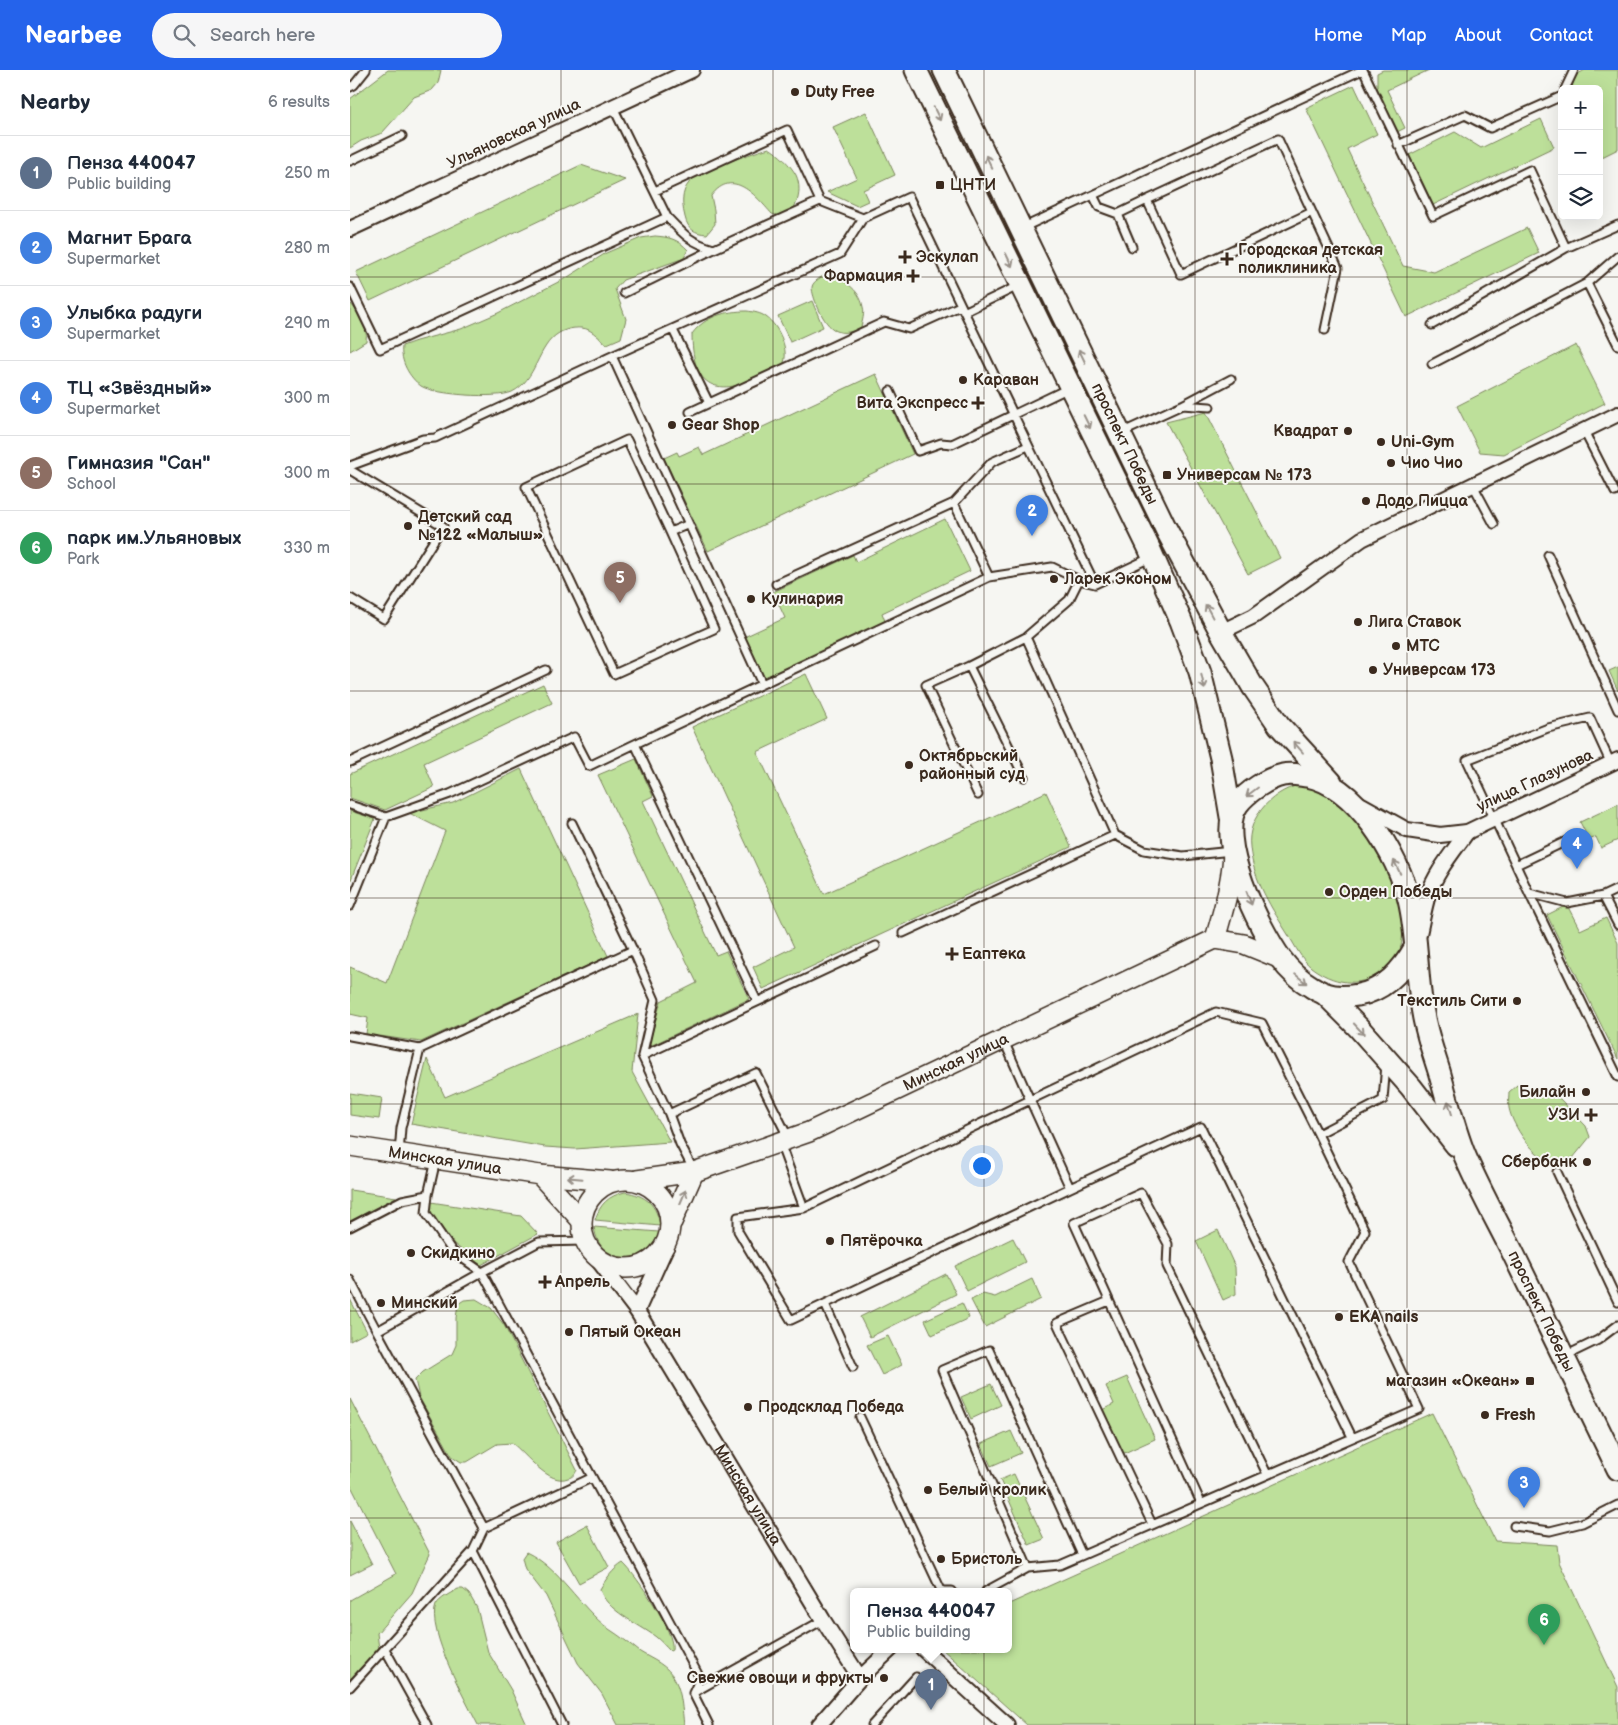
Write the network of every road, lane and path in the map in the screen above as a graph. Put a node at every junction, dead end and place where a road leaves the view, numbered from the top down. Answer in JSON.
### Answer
{"nodes":[{"id":1,"x":366,"y":70,"type":"edge"},
{"id":2,"x":692,"y":70,"type":"edge"},
{"id":3,"x":916,"y":70,"type":"edge"},
{"id":4,"x":944,"y":70,"type":"edge"},
{"id":5,"x":1362,"y":70,"type":"edge"},
{"id":6,"x":1574,"y":70,"type":"edge"},
{"id":7,"x":1567,"y":85,"type":"edge"},
{"id":8,"x":350,"y":87,"type":"edge"},
{"id":9,"x":1558,"y":98,"type":"edge"},
{"id":10,"x":613,"y":106,"type":"junction"},
{"id":11,"x":402,"y":136,"type":"dead end"},
{"id":12,"x":1398,"y":145,"type":"junction"},
{"id":13,"x":350,"y":162,"type":"edge"},
{"id":14,"x":655,"y":191,"type":"junction"},
{"id":15,"x":1093,"y":195,"type":"junction"},
{"id":16,"x":1148,"y":200,"type":"junction"},
{"id":17,"x":820,"y":201,"type":"junction"},
{"id":18,"x":1312,"y":212,"type":"junction"},
{"id":19,"x":1118,"y":214,"type":"junction"},
{"id":20,"x":667,"y":217,"type":"junction"},
{"id":21,"x":863,"y":218,"type":"junction"},
{"id":22,"x":1618,"y":225,"type":"edge"},
{"id":23,"x":1021,"y":228,"type":"junction"},
{"id":24,"x":350,"y":229,"type":"edge"},
{"id":25,"x":1132,"y":247,"type":"dead end"},
{"id":26,"x":1566,"y":248,"type":"junction"},
{"id":27,"x":714,"y":249,"type":"junction"},
{"id":28,"x":1618,"y":256,"type":"edge"},
{"id":29,"x":1588,"y":283,"type":"junction"},
{"id":30,"x":1021,"y":285,"type":"junction"},
{"id":31,"x":350,"y":287,"type":"edge"},
{"id":32,"x":624,"y":293,"type":"dead end"},
{"id":33,"x":962,"y":309,"type":"junction"},
{"id":34,"x":1432,"y":325,"type":"dead end"},
{"id":35,"x":673,"y":330,"type":"junction"},
{"id":36,"x":1325,"y":330,"type":"dead end"},
{"id":37,"x":1618,"y":345,"type":"edge"},
{"id":38,"x":612,"y":356,"type":"junction"},
{"id":39,"x":1432,"y":364,"type":"dead end"},
{"id":40,"x":1231,"y":379,"type":"dead end"},
{"id":41,"x":1070,"y":387,"type":"junction"},
{"id":42,"x":890,"y":390,"type":"dead end"},
{"id":43,"x":709,"y":403,"type":"junction"},
{"id":44,"x":1182,"y":405,"type":"junction"},
{"id":45,"x":1210,"y":407,"type":"dead end"},
{"id":46,"x":690,"y":412,"type":"dead end"},
{"id":47,"x":1618,"y":414,"type":"edge"},
{"id":48,"x":1013,"y":415,"type":"junction"},
{"id":49,"x":1584,"y":431,"type":"junction"},
{"id":50,"x":1120,"y":434,"type":"junction"},
{"id":51,"x":1028,"y":446,"type":"junction"},
{"id":52,"x":350,"y":468,"type":"edge"},
{"id":53,"x":1473,"y":485,"type":"junction"},
{"id":54,"x":1615,"y":492,"type":"dead end"},
{"id":55,"x":954,"y":503,"type":"junction"},
{"id":56,"x":689,"y":524,"type":"junction"},
{"id":57,"x":1494,"y":524,"type":"dead end"},
{"id":58,"x":670,"y":532,"type":"junction"},
{"id":59,"x":1548,"y":555,"type":"dead end"},
{"id":60,"x":1153,"y":557,"type":"junction"},
{"id":61,"x":989,"y":577,"type":"junction"},
{"id":62,"x":1078,"y":580,"type":"junction"},
{"id":63,"x":776,"y":584,"type":"dead end"},
{"id":64,"x":1095,"y":584,"type":"junction"},
{"id":65,"x":350,"y":598,"type":"edge"},
{"id":66,"x":1221,"y":632,"type":"junction"},
{"id":67,"x":1026,"y":637,"type":"junction"},
{"id":68,"x":969,"y":666,"type":"junction"},
{"id":69,"x":546,"y":670,"type":"dead end"},
{"id":70,"x":762,"y":684,"type":"junction"},
{"id":71,"x":1618,"y":710,"type":"edge"},
{"id":72,"x":635,"y":744,"type":"junction"},
{"id":73,"x":350,"y":762,"type":"edge"},
{"id":74,"x":1614,"y":762,"type":"edge"},
{"id":75,"x":1024,"y":777,"type":"dead end"},
{"id":76,"x":1344,"y":794,"type":"junction"},
{"id":77,"x":978,"y":795,"type":"dead end"},
{"id":78,"x":350,"y":805,"type":"edge"},
{"id":79,"x":386,"y":817,"type":"junction"},
{"id":80,"x":1231,"y":817,"type":"junction"},
{"id":81,"x":1495,"y":819,"type":"junction"},
{"id":82,"x":572,"y":823,"type":"dead end"},
{"id":83,"x":1468,"y":832,"type":"junction"},
{"id":84,"x":1115,"y":835,"type":"junction"},
{"id":85,"x":1577,"y":836,"type":"dead end"},
{"id":86,"x":1233,"y":851,"type":"junction"},
{"id":87,"x":1516,"y":865,"type":"junction"},
{"id":88,"x":1618,"y":889,"type":"edge"},
{"id":89,"x":1529,"y":893,"type":"junction"},
{"id":90,"x":1604,"y":896,"type":"junction"},
{"id":91,"x":350,"y":906,"type":"edge"},
{"id":92,"x":1618,"y":925,"type":"edge"},
{"id":93,"x":903,"y":933,"type":"dead end"},
{"id":94,"x":1215,"y":939,"type":"junction"},
{"id":95,"x":876,"y":946,"type":"dead end"},
{"id":96,"x":1415,"y":948,"type":"junction"},
{"id":97,"x":633,"y":950,"type":"junction"},
{"id":98,"x":1281,"y":959,"type":"junction"},
{"id":99,"x":1325,"y":994,"type":"junction"},
{"id":100,"x":757,"y":1001,"type":"junction"},
{"id":101,"x":350,"y":1036,"type":"edge"},
{"id":102,"x":1004,"y":1040,"type":"junction"},
{"id":103,"x":420,"y":1049,"type":"junction"},
{"id":104,"x":642,"y":1056,"type":"junction"},
{"id":105,"x":1386,"y":1059,"type":"junction"},
{"id":106,"x":1618,"y":1077,"type":"edge"},
{"id":107,"x":1030,"y":1100,"type":"junction"},
{"id":108,"x":669,"y":1114,"type":"junction"},
{"id":109,"x":1318,"y":1134,"type":"junction"},
{"id":110,"x":785,"y":1141,"type":"junction"},
{"id":111,"x":350,"y":1146,"type":"edge"},
{"id":112,"x":399,"y":1154,"type":"junction"},
{"id":113,"x":1464,"y":1155,"type":"junction"},
{"id":114,"x":436,"y":1160,"type":"junction"},
{"id":115,"x":694,"y":1172,"type":"junction"},
{"id":116,"x":1556,"y":1172,"type":"dead end"},
{"id":117,"x":540,"y":1175,"type":"junction"},
{"id":118,"x":637,"y":1180,"type":"junction"},
{"id":119,"x":610,"y":1181,"type":"junction"},
{"id":120,"x":1070,"y":1188,"type":"junction"},
{"id":121,"x":428,"y":1195,"type":"junction"},
{"id":122,"x":804,"y":1208,"type":"junction"},
{"id":123,"x":581,"y":1220,"type":"junction"},
{"id":124,"x":672,"y":1222,"type":"junction"},
{"id":125,"x":350,"y":1227,"type":"edge"},
{"id":126,"x":584,"y":1241,"type":"junction"},
{"id":127,"x":666,"y":1247,"type":"junction"},
{"id":128,"x":598,"y":1260,"type":"junction"},
{"id":129,"x":482,"y":1272,"type":"junction"},
{"id":130,"x":350,"y":1280,"type":"edge"},
{"id":131,"x":1109,"y":1301,"type":"junction"},
{"id":132,"x":1618,"y":1302,"type":"edge"},
{"id":133,"x":825,"y":1304,"type":"junction"},
{"id":134,"x":637,"y":1311,"type":"junction"},
{"id":135,"x":1618,"y":1325,"type":"edge"},
{"id":136,"x":377,"y":1331,"type":"junction"},
{"id":137,"x":1563,"y":1357,"type":"junction"},
{"id":138,"x":853,"y":1367,"type":"dead end"},
{"id":139,"x":860,"y":1417,"type":"dead end"},
{"id":140,"x":1352,"y":1437,"type":"junction"},
{"id":141,"x":1618,"y":1469,"type":"edge"},
{"id":142,"x":1267,"y":1474,"type":"junction"},
{"id":143,"x":591,"y":1478,"type":"junction"},
{"id":144,"x":1201,"y":1503,"type":"junction"},
{"id":145,"x":1618,"y":1505,"type":"edge"},
{"id":146,"x":1152,"y":1524,"type":"junction"},
{"id":147,"x":1514,"y":1526,"type":"dead end"},
{"id":148,"x":484,"y":1528,"type":"junction"},
{"id":149,"x":473,"y":1551,"type":"junction"},
{"id":150,"x":1082,"y":1554,"type":"junction"},
{"id":151,"x":1028,"y":1568,"type":"junction"},
{"id":152,"x":940,"y":1588,"type":"edge"},
{"id":153,"x":991,"y":1588,"type":"edge"},
{"id":154,"x":822,"y":1620,"type":"junction"},
{"id":155,"x":385,"y":1649,"type":"junction"},
{"id":156,"x":887,"y":1653,"type":"edge"},
{"id":157,"x":927,"y":1653,"type":"edge"},
{"id":158,"x":916,"y":1677,"type":"dead end"},
{"id":159,"x":860,"y":1678,"type":"junction"},
{"id":160,"x":350,"y":1687,"type":"edge"},
{"id":161,"x":692,"y":1693,"type":"junction"},
{"id":162,"x":427,"y":1725,"type":"edge"},
{"id":163,"x":562,"y":1725,"type":"edge"},
{"id":164,"x":709,"y":1725,"type":"edge"},
{"id":165,"x":818,"y":1725,"type":"edge"},
{"id":166,"x":872,"y":1725,"type":"edge"},
{"id":167,"x":1007,"y":1725,"type":"edge"}],
"edges":[{"from":1,"to":8,"type":"lane"},
{"from":2,"to":10,"type":"street","name":"Ульяновская улица"},
{"from":3,"to":30,"type":"main road","name":"проспект Победы","one_way":true},
{"from":23,"to":4,"type":"main road","name":"проспект Победы","one_way":true},
{"from":5,"to":12,"type":"lane"},
{"from":5,"to":15,"type":"lane"},
{"from":6,"to":7,"type":"lane"},
{"from":9,"to":12,"type":"lane"},
{"from":10,"to":14,"type":"lane"},
{"from":10,"to":24,"type":"street","name":"Ульяновская улица"},
{"from":11,"to":13,"type":"lane"},
{"from":12,"to":26,"type":"lane"},
{"from":14,"to":17,"type":"lane"},
{"from":14,"to":20,"type":"lane"},
{"from":15,"to":19,"type":"lane"},
{"from":15,"to":23,"type":"lane"},
{"from":16,"to":18,"type":"lane"},
{"from":16,"to":18,"type":"lane"},
{"from":16,"to":19,"type":"lane"},
{"from":17,"to":21,"type":"lane"},
{"from":17,"to":27,"type":"lane"},
{"from":18,"to":36,"type":"lane"},
{"from":19,"to":25,"type":"lane"},
{"from":20,"to":27,"type":"lane"},
{"from":20,"to":31,"type":"lane"},
{"from":21,"to":33,"type":"lane"},
{"from":21,"to":35,"type":"lane"},
{"from":22,"to":26,"type":"lane"},
{"from":50,"to":23,"type":"main road","name":"проспект Победы","one_way":true},
{"from":26,"to":34,"type":"lane"},
{"from":27,"to":32,"type":"lane"},
{"from":28,"to":29,"type":"lane"},
{"from":29,"to":37,"type":"lane"},
{"from":29,"to":39,"type":"lane"},
{"from":30,"to":33,"type":"lane"},
{"from":30,"to":41,"type":"main road","name":"проспект Победы"},
{"from":33,"to":43,"type":"lane"},
{"from":33,"to":48,"type":"lane"},
{"from":35,"to":38,"type":"lane"},
{"from":35,"to":43,"type":"lane"},
{"from":38,"to":52,"type":"lane"},
{"from":38,"to":56,"type":"lane"},
{"from":40,"to":44,"type":"lane"},
{"from":41,"to":48,"type":"lane"},
{"from":41,"to":60,"type":"main road","name":"проспект Победы","one_way":true},
{"from":42,"to":48,"type":"lane"},
{"from":43,"to":46,"type":"lane"},
{"from":44,"to":45,"type":"lane"},
{"from":44,"to":50,"type":"lane"},
{"from":47,"to":49,"type":"street"},
{"from":48,"to":51,"type":"lane"},
{"from":49,"to":53,"type":"street"},
{"from":49,"to":54,"type":"lane"},
{"from":66,"to":50,"type":"main road","name":"проспект Победы","one_way":true},
{"from":51,"to":55,"type":"lane"},
{"from":51,"to":64,"type":"lane"},
{"from":52,"to":65,"type":"lane"},
{"from":53,"to":57,"type":"lane"},
{"from":53,"to":66,"type":"street"},
{"from":55,"to":61,"type":"lane"},
{"from":55,"to":63,"type":"lane"},
{"from":56,"to":58,"type":"lane"},
{"from":56,"to":70,"type":"lane"},
{"from":58,"to":58,"type":"lane"},
{"from":59,"to":71,"type":"lane"},
{"from":60,"to":64,"type":"lane"},
{"from":60,"to":80,"type":"main road","name":"проспект Победы","one_way":true},
{"from":61,"to":62,"type":"lane"},
{"from":61,"to":70,"type":"lane"},
{"from":62,"to":64,"type":"lane"},
{"from":62,"to":67,"type":"lane"},
{"from":76,"to":66,"type":"main road","name":"проспект Победы","one_way":true},
{"from":67,"to":68,"type":"lane"},
{"from":67,"to":84,"type":"lane"},
{"from":68,"to":75,"type":"lane"},
{"from":68,"to":77,"type":"lane"},
{"from":69,"to":73,"type":"lane"},
{"from":70,"to":72,"type":"lane"},
{"from":72,"to":79,"type":"lane"},
{"from":72,"to":100,"type":"lane"},
{"from":74,"to":81,"type":"street","name":"улица Глазунова"},
{"from":74,"to":81,"type":"lane"},
{"from":76,"to":80,"type":"main road","one_way":true},
{"from":76,"to":83,"type":"street","name":"улица Глазунова"},
{"from":96,"to":76,"type":"main road","name":"проспект Победы","one_way":true},
{"from":78,"to":79,"type":"lane"},
{"from":79,"to":91,"type":"lane"},
{"from":80,"to":86,"type":"main road","name":"проспект Победы"},
{"from":81,"to":83,"type":"street","name":"улица Глазунова"},
{"from":81,"to":87,"type":"lane"},
{"from":82,"to":97,"type":"lane"},
{"from":83,"to":96,"type":"street","name":"улица Глазунова"},
{"from":84,"to":86,"type":"lane"},
{"from":84,"to":93,"type":"lane"},
{"from":85,"to":87,"type":"lane"},
{"from":86,"to":94,"type":"main road"},
{"from":86,"to":98,"type":"main road","name":"проспект Победы","one_way":true},
{"from":87,"to":89,"type":"lane"},
{"from":88,"to":90,"type":"lane"},
{"from":89,"to":90,"type":"lane"},
{"from":89,"to":106,"type":"lane"},
{"from":90,"to":92,"type":"lane"},
{"from":94,"to":98,"type":"main road"},
{"from":94,"to":102,"type":"main road","name":"Минская улица"},
{"from":95,"to":100,"type":"lane"},
{"from":96,"to":99,"type":"main road"},
{"from":113,"to":96,"type":"main road","name":"проспект Победы","one_way":true},
{"from":97,"to":103,"type":"lane"},
{"from":97,"to":104,"type":"lane"},
{"from":98,"to":99,"type":"main road","name":"проспект Победы","one_way":true},
{"from":99,"to":105,"type":"main road","name":"проспект Победы","one_way":true},
{"from":100,"to":104,"type":"lane"},
{"from":101,"to":103,"type":"lane"},
{"from":102,"to":107,"type":"lane"},
{"from":102,"to":110,"type":"main road","name":"Минская улица"},
{"from":103,"to":112,"type":"lane"},
{"from":104,"to":108,"type":"lane"},
{"from":105,"to":109,"type":"lane"},
{"from":105,"to":113,"type":"main road","name":"проспект Победы"},
{"from":107,"to":109,"type":"lane"},
{"from":107,"to":120,"type":"lane"},
{"from":107,"to":122,"type":"lane"},
{"from":108,"to":110,"type":"lane"},
{"from":108,"to":115,"type":"lane"},
{"from":109,"to":140,"type":"lane"},
{"from":110,"to":115,"type":"main road","name":"Минская улица"},
{"from":110,"to":122,"type":"lane"},
{"from":111,"to":112,"type":"main road","name":"Минская улица"},
{"from":112,"to":114,"type":"main road","name":"Минская улица"},
{"from":113,"to":137,"type":"main road","name":"проспект Победы"},
{"from":114,"to":117,"type":"main road","name":"Минская улица"},
{"from":114,"to":121,"type":"lane"},
{"from":115,"to":118,"type":"main road","name":"Минская улица"},
{"from":124,"to":115,"type":"main road","one_way":true},
{"from":116,"to":132,"type":"lane"},
{"from":119,"to":117,"type":"main road","name":"Минская улица","one_way":true},
{"from":117,"to":123,"type":"main road"},
{"from":118,"to":119,"type":"main road"},
{"from":118,"to":124,"type":"main road"},
{"from":119,"to":123,"type":"main road"},
{"from":120,"to":133,"type":"lane"},
{"from":120,"to":140,"type":"lane"},
{"from":121,"to":125,"type":"lane"},
{"from":121,"to":129,"type":"lane"},
{"from":122,"to":133,"type":"lane"},
{"from":123,"to":126,"type":"main road"},
{"from":124,"to":127,"type":"main road"},
{"from":126,"to":128,"type":"main road"},
{"from":126,"to":129,"type":"lane"},
{"from":127,"to":128,"type":"main road"},
{"from":127,"to":134,"type":"street"},
{"from":128,"to":134,"type":"street","name":"Минская улица"},
{"from":129,"to":136,"type":"lane"},
{"from":129,"to":143,"type":"lane"},
{"from":130,"to":136,"type":"lane"},
{"from":131,"to":142,"type":"lane"},
{"from":131,"to":144,"type":"lane"},
{"from":131,"to":146,"type":"lane"},
{"from":133,"to":138,"type":"lane"},
{"from":134,"to":154,"type":"street","name":"Минская улица"},
{"from":135,"to":137,"type":"lane"},
{"from":136,"to":148,"type":"lane"},
{"from":137,"to":141,"type":"main road","name":"проспект Победы"},
{"from":139,"to":152,"type":"lane"},
{"from":140,"to":142,"type":"lane"},
{"from":142,"to":144,"type":"lane"},
{"from":143,"to":148,"type":"lane"},
{"from":143,"to":161,"type":"lane"},
{"from":144,"to":146,"type":"lane"},
{"from":145,"to":147,"type":"lane"},
{"from":146,"to":150,"type":"lane"},
{"from":148,"to":149,"type":"lane"},
{"from":149,"to":155,"type":"lane"},
{"from":149,"to":163,"type":"lane"},
{"from":150,"to":151,"type":"lane"},
{"from":150,"to":151,"type":"lane"},
{"from":151,"to":153,"type":"lane"},
{"from":154,"to":159,"type":"street","name":"Минская улица"},
{"from":154,"to":161,"type":"lane"},
{"from":155,"to":160,"type":"lane"},
{"from":155,"to":162,"type":"lane"},
{"from":156,"to":159,"type":"street"},
{"from":157,"to":167,"type":"street"},
{"from":158,"to":166,"type":"lane"},
{"from":159,"to":165,"type":"street"},
{"from":161,"to":164,"type":"lane"}]}
